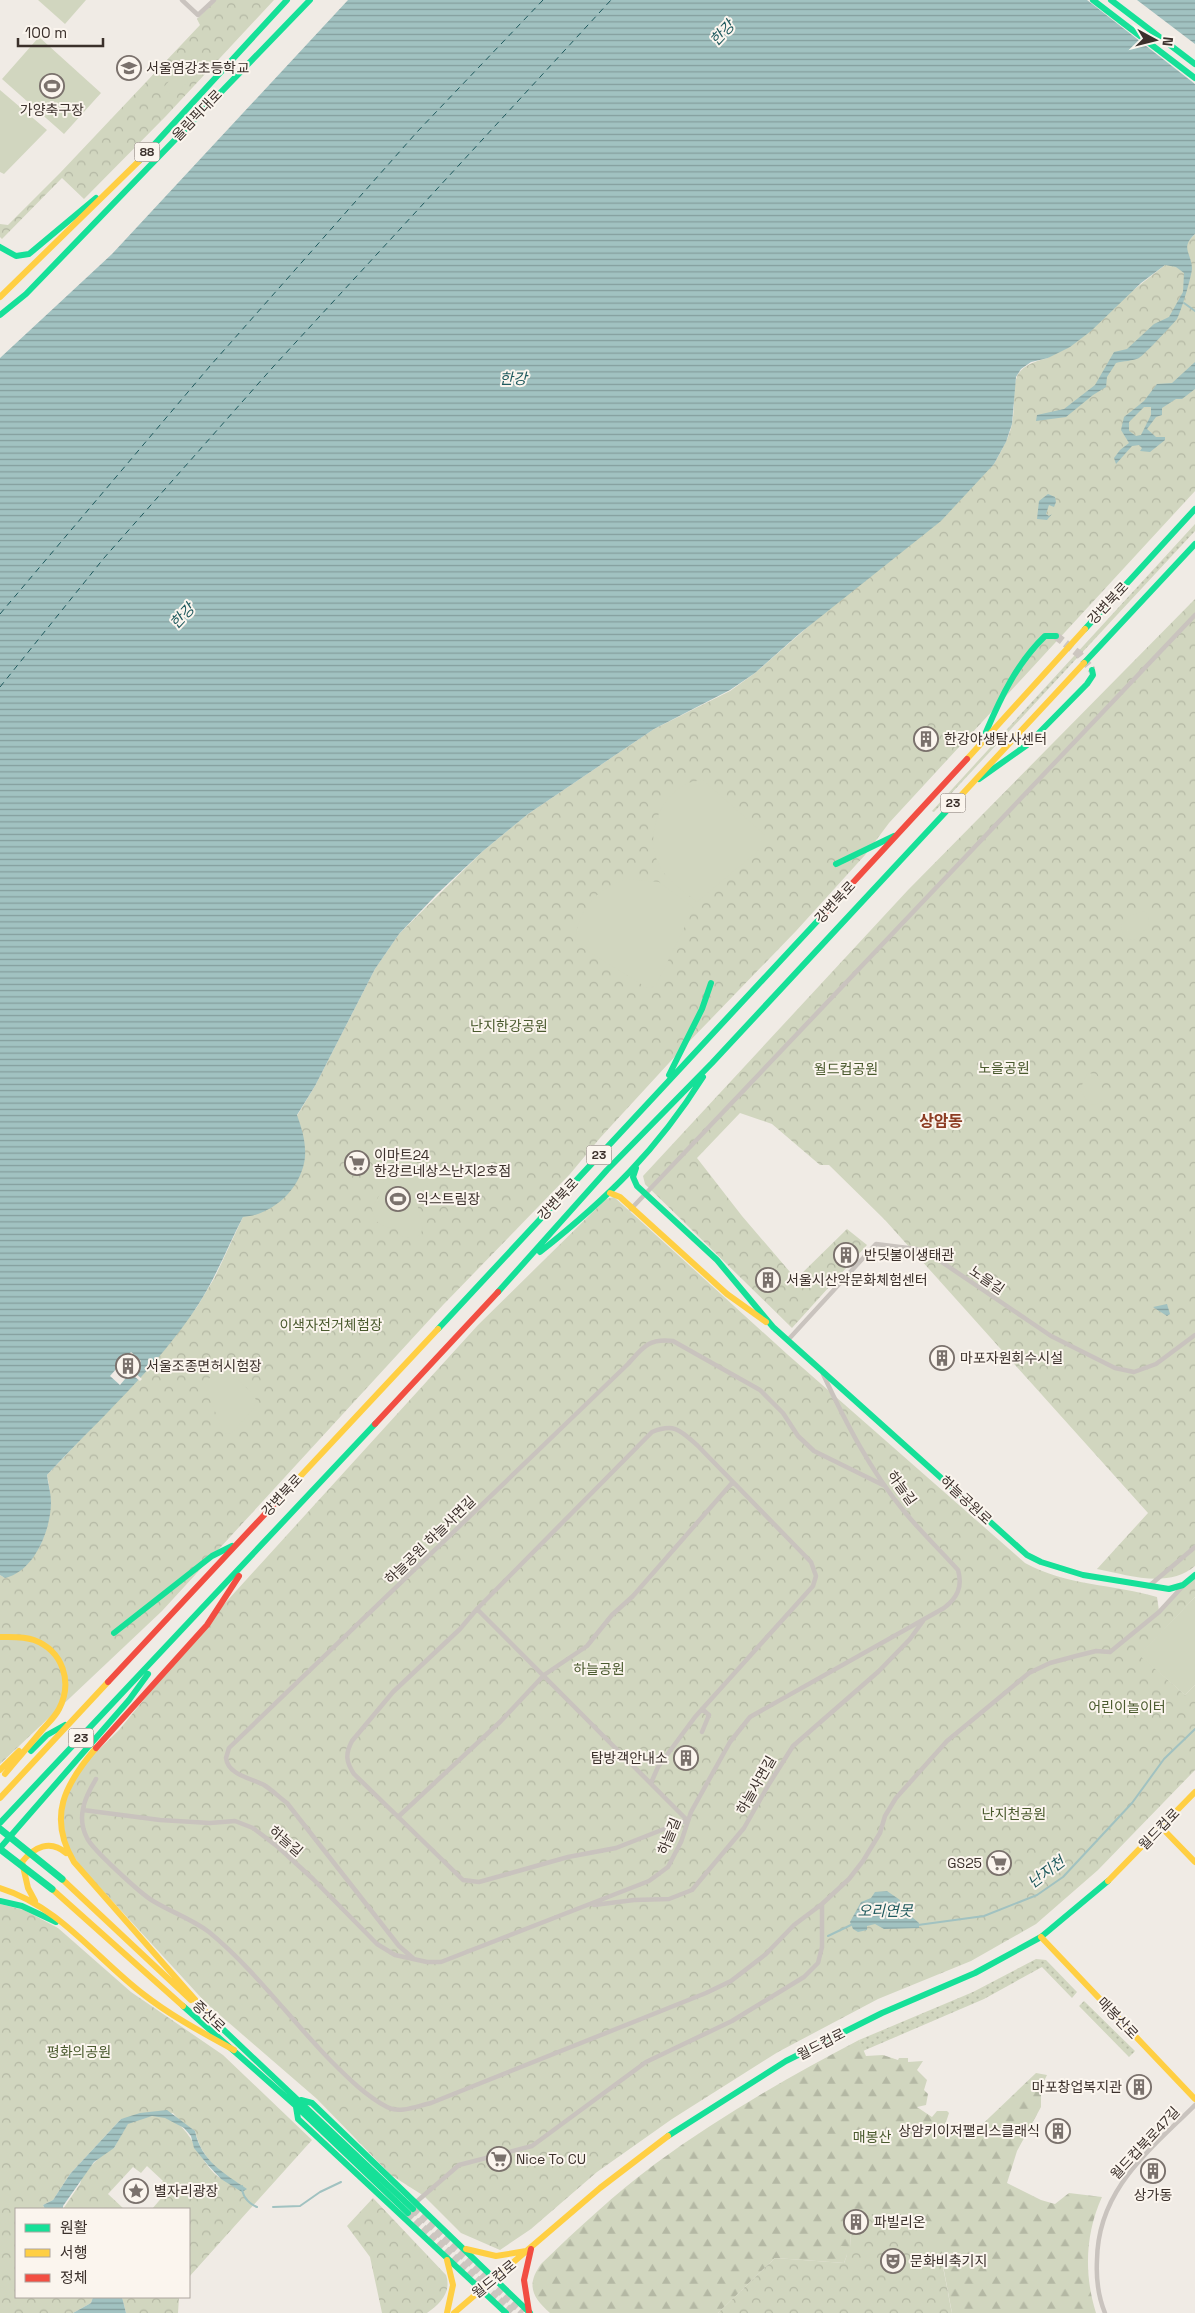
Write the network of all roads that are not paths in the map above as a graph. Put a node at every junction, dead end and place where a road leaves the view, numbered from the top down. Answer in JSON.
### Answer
{"nodes":[{"id":1,"x":182,"y":0,"type":"edge"},
{"id":2,"x":214,"y":0,"type":"edge"},
{"id":3,"x":287,"y":0,"type":"edge"},
{"id":4,"x":310,"y":0,"type":"edge"},
{"id":5,"x":1093,"y":0,"type":"edge"},
{"id":6,"x":1111,"y":0,"type":"edge"},
{"id":7,"x":1195,"y":64,"type":"edge"},
{"id":8,"x":1195,"y":78,"type":"edge"},
{"id":9,"x":126,"y":176,"type":"junction"},
{"id":10,"x":0,"y":247,"type":"edge"},
{"id":11,"x":0,"y":297,"type":"edge"},
{"id":12,"x":0,"y":315,"type":"edge"},
{"id":13,"x":1195,"y":501,"type":"edge"},
{"id":14,"x":1195,"y":508,"type":"edge"},
{"id":15,"x":1179,"y":526,"type":"junction"},
{"id":16,"x":1195,"y":544,"type":"edge"},
{"id":17,"x":1195,"y":615,"type":"edge"},
{"id":18,"x":1056,"y":636,"type":"dead end"},
{"id":19,"x":1092,"y":670,"type":"dead end"},
{"id":20,"x":984,"y":737,"type":"junction"},
{"id":21,"x":965,"y":789,"type":"junction"},
{"id":22,"x":898,"y":834,"type":"junction"},
{"id":23,"x":836,"y":864,"type":"dead end"},
{"id":24,"x":711,"y":983,"type":"dead end"},
{"id":25,"x":712,"y":1063,"type":"junction"},
{"id":26,"x":664,"y":1085,"type":"junction"},
{"id":27,"x":636,"y":1166,"type":"junction"},
{"id":28,"x":610,"y":1193,"type":"junction"},
{"id":29,"x":645,"y":1194,"type":"junction"},
{"id":30,"x":631,"y":1208,"type":"junction"},
{"id":31,"x":524,"y":1264,"type":"junction"},
{"id":32,"x":739,"y":1284,"type":"junction"},
{"id":33,"x":729,"y":1295,"type":"junction"},
{"id":34,"x":773,"y":1327,"type":"junction"},
{"id":35,"x":1195,"y":1335,"type":"edge"},
{"id":36,"x":788,"y":1340,"type":"junction"},
{"id":37,"x":820,"y":1368,"type":"junction"},
{"id":38,"x":732,"y":1483,"type":"junction"},
{"id":39,"x":886,"y":1487,"type":"junction"},
{"id":40,"x":236,"y":1544,"type":"junction"},
{"id":41,"x":1195,"y":1547,"type":"edge"},
{"id":42,"x":251,"y":1557,"type":"junction"},
{"id":43,"x":1195,"y":1576,"type":"edge"},
{"id":44,"x":1183,"y":1585,"type":"junction"},
{"id":45,"x":1149,"y":1586,"type":"junction"},
{"id":46,"x":477,"y":1609,"type":"junction"},
{"id":47,"x":924,"y":1620,"type":"junction"},
{"id":48,"x":114,"y":1633,"type":"dead end"},
{"id":49,"x":0,"y":1637,"type":"edge"},
{"id":50,"x":162,"y":1654,"type":"junction"},
{"id":51,"x":544,"y":1675,"type":"junction"},
{"id":52,"x":702,"y":1708,"type":"junction"},
{"id":53,"x":71,"y":1722,"type":"junction"},
{"id":54,"x":702,"y":1732,"type":"dead end"},
{"id":55,"x":3,"y":1772,"type":"edge"},
{"id":56,"x":96,"y":1778,"type":"dead end"},
{"id":57,"x":0,"y":1781,"type":"edge"},
{"id":58,"x":651,"y":1783,"type":"junction"},
{"id":59,"x":1195,"y":1792,"type":"edge"},
{"id":60,"x":0,"y":1798,"type":"edge"},
{"id":61,"x":83,"y":1810,"type":"junction"},
{"id":62,"x":398,"y":1817,"type":"junction"},
{"id":63,"x":687,"y":1820,"type":"junction"},
{"id":64,"x":0,"y":1823,"type":"edge"},
{"id":65,"x":1162,"y":1828,"type":"junction"},
{"id":66,"x":0,"y":1829,"type":"edge"},
{"id":67,"x":0,"y":1849,"type":"edge"},
{"id":68,"x":74,"y":1862,"type":"junction"},
{"id":69,"x":1195,"y":1862,"type":"edge"},
{"id":70,"x":0,"y":1888,"type":"edge"},
{"id":71,"x":0,"y":1901,"type":"edge"},
{"id":72,"x":822,"y":1904,"type":"junction"},
{"id":73,"x":38,"y":1906,"type":"junction"},
{"id":74,"x":584,"y":1906,"type":"junction"},
{"id":75,"x":63,"y":1925,"type":"junction"},
{"id":76,"x":1041,"y":1937,"type":"junction"},
{"id":77,"x":416,"y":1960,"type":"junction"},
{"id":78,"x":213,"y":2020,"type":"junction"},
{"id":79,"x":234,"y":2050,"type":"junction"},
{"id":80,"x":1195,"y":2099,"type":"edge"},
{"id":81,"x":298,"y":2103,"type":"junction"},
{"id":82,"x":1195,"y":2105,"type":"edge"},
{"id":83,"x":412,"y":2209,"type":"junction"},
{"id":84,"x":460,"y":2245,"type":"junction"},
{"id":85,"x":531,"y":2249,"type":"junction"},
{"id":86,"x":445,"y":2257,"type":"junction"},
{"id":87,"x":495,"y":2278,"type":"junction"},
{"id":88,"x":480,"y":2290,"type":"junction"},
{"id":89,"x":447,"y":2313,"type":"edge"},
{"id":90,"x":454,"y":2313,"type":"edge"},
{"id":91,"x":506,"y":2313,"type":"edge"},
{"id":92,"x":530,"y":2313,"type":"edge"},
{"id":93,"x":1105,"y":2313,"type":"edge"}],
"edges":[{"from":1,"to":2,"type":"street"},
{"from":3,"to":9,"type":"main road","name":"올림픽대로","number":"88"},
{"from":4,"to":12,"type":"main road","name":"올림픽대로","number":"88"},
{"from":5,"to":8,"type":"main road"},
{"from":6,"to":7,"type":"main road"},
{"from":9,"to":10,"type":"main road"},
{"from":9,"to":11,"type":"main road","name":"올림픽대로","number":"88"},
{"from":13,"to":15,"type":"main road"},
{"from":14,"to":15,"type":"main road","name":"강변북로","number":"23"},
{"from":15,"to":20,"type":"main road","name":"강변북로","number":"23"},
{"from":16,"to":21,"type":"main road","name":"강변북로","number":"23"},
{"from":17,"to":29,"type":"street"},
{"from":18,"to":20,"type":"main road"},
{"from":19,"to":21,"type":"main road"},
{"from":20,"to":22,"type":"main road","name":"강변북로","number":"23"},
{"from":21,"to":25,"type":"main road","name":"강변북로","number":"23"},
{"from":22,"to":23,"type":"main road"},
{"from":22,"to":26,"type":"main road","name":"강변북로","number":"23"},
{"from":24,"to":26,"type":"main road"},
{"from":25,"to":27,"type":"main road"},
{"from":25,"to":31,"type":"main road","name":"강변북로","number":"23"},
{"from":26,"to":40,"type":"main road","name":"강변북로","number":"23"},
{"from":27,"to":28,"type":"main road"},
{"from":27,"to":29,"type":"main road"},
{"from":28,"to":30,"type":"main road"},
{"from":28,"to":31,"type":"main road"},
{"from":29,"to":30,"type":"street"},
{"from":29,"to":32,"type":"main road"},
{"from":30,"to":33,"type":"main road"},
{"from":31,"to":42,"type":"main road","name":"강변북로","number":"23"},
{"from":32,"to":33,"type":"main road"},
{"from":32,"to":34,"type":"main road"},
{"from":33,"to":34,"type":"main road"},
{"from":34,"to":36,"type":"main road","name":"하늘공원로"},
{"from":35,"to":36,"type":"street","name":"노을길"},
{"from":36,"to":37,"type":"main road","name":"하늘공원로"},
{"from":37,"to":39,"type":"street","name":"하늘길"},
{"from":37,"to":45,"type":"main road","name":"하늘공원로"},
{"from":38,"to":46,"type":"street"},
{"from":38,"to":51,"type":"street"},
{"from":38,"to":52,"type":"street"},
{"from":39,"to":47,"type":"street","name":"하늘길"},
{"from":39,"to":77,"type":"street","name":"하늘공원 하늘사면길"},
{"from":40,"to":48,"type":"main road"},
{"from":40,"to":53,"type":"main road","name":"강변북로","number":"23"},
{"from":41,"to":45,"type":"street"},
{"from":42,"to":50,"type":"main road","name":"강변북로","number":"23"},
{"from":42,"to":68,"type":"main road"},
{"from":43,"to":44,"type":"main road"},
{"from":44,"to":45,"type":"main road","name":"하늘공원로"},
{"from":44,"to":72,"type":"street"},
{"from":46,"to":51,"type":"street"},
{"from":46,"to":62,"type":"street"},
{"from":47,"to":63,"type":"street","name":"하늘길"},
{"from":47,"to":74,"type":"street","name":"하늘사면길"},
{"from":49,"to":55,"type":"main road"},
{"from":50,"to":64,"type":"main road","name":"강변북로","number":"23"},
{"from":50,"to":67,"type":"main road"},
{"from":51,"to":58,"type":"street"},
{"from":51,"to":62,"type":"street"},
{"from":52,"to":54,"type":"street"},
{"from":52,"to":58,"type":"street"},
{"from":53,"to":55,"type":"main road"},
{"from":53,"to":60,"type":"main road","name":"강변북로","number":"23"},
{"from":55,"to":57,"type":"main road"},
{"from":56,"to":61,"type":"street"},
{"from":58,"to":63,"type":"street"},
{"from":59,"to":65,"type":"main road","name":"월드컵로"},
{"from":61,"to":72,"type":"street"},
{"from":61,"to":77,"type":"street","name":"하늘길"},
{"from":62,"to":63,"type":"street"},
{"from":63,"to":74,"type":"street","name":"하늘길"},
{"from":65,"to":69,"type":"main road"},
{"from":65,"to":76,"type":"main road","name":"월드컵로"},
{"from":66,"to":78,"type":"main road","name":"증산로","bridge":true},
{"from":67,"to":79,"type":"main road","name":"증산로","bridge":true},
{"from":68,"to":73,"type":"main road"},
{"from":68,"to":78,"type":"main road"},
{"from":70,"to":73,"type":"main road"},
{"from":71,"to":75,"type":"main road"},
{"from":72,"to":83,"type":"street"},
{"from":73,"to":75,"type":"main road"},
{"from":74,"to":77,"type":"street","name":"하늘길"},
{"from":75,"to":79,"type":"main road"},
{"from":76,"to":80,"type":"main road","name":"매봉산로"},
{"from":76,"to":85,"type":"main road","name":"월드컵로"},
{"from":78,"to":81,"type":"main road","name":"증산로"},
{"from":79,"to":81,"type":"main road","name":"증산로"},
{"from":81,"to":83,"type":"main road","name":"증산로"},
{"from":81,"to":83,"type":"main road"},
{"from":81,"to":86,"type":"main road"},
{"from":82,"to":93,"type":"street","name":"월드컵북로47길"},
{"from":83,"to":84,"type":"main road"},
{"from":84,"to":85,"type":"main road"},
{"from":84,"to":87,"type":"main road"},
{"from":85,"to":87,"type":"main road","name":"월드컵로"},
{"from":85,"to":92,"type":"main road"},
{"from":86,"to":88,"type":"main road"},
{"from":86,"to":89,"type":"main road"},
{"from":87,"to":88,"type":"main road","name":"월드컵로"},
{"from":87,"to":92,"type":"main road"},
{"from":88,"to":90,"type":"main road","name":"월드컵로"},
{"from":88,"to":91,"type":"main road"}]}
